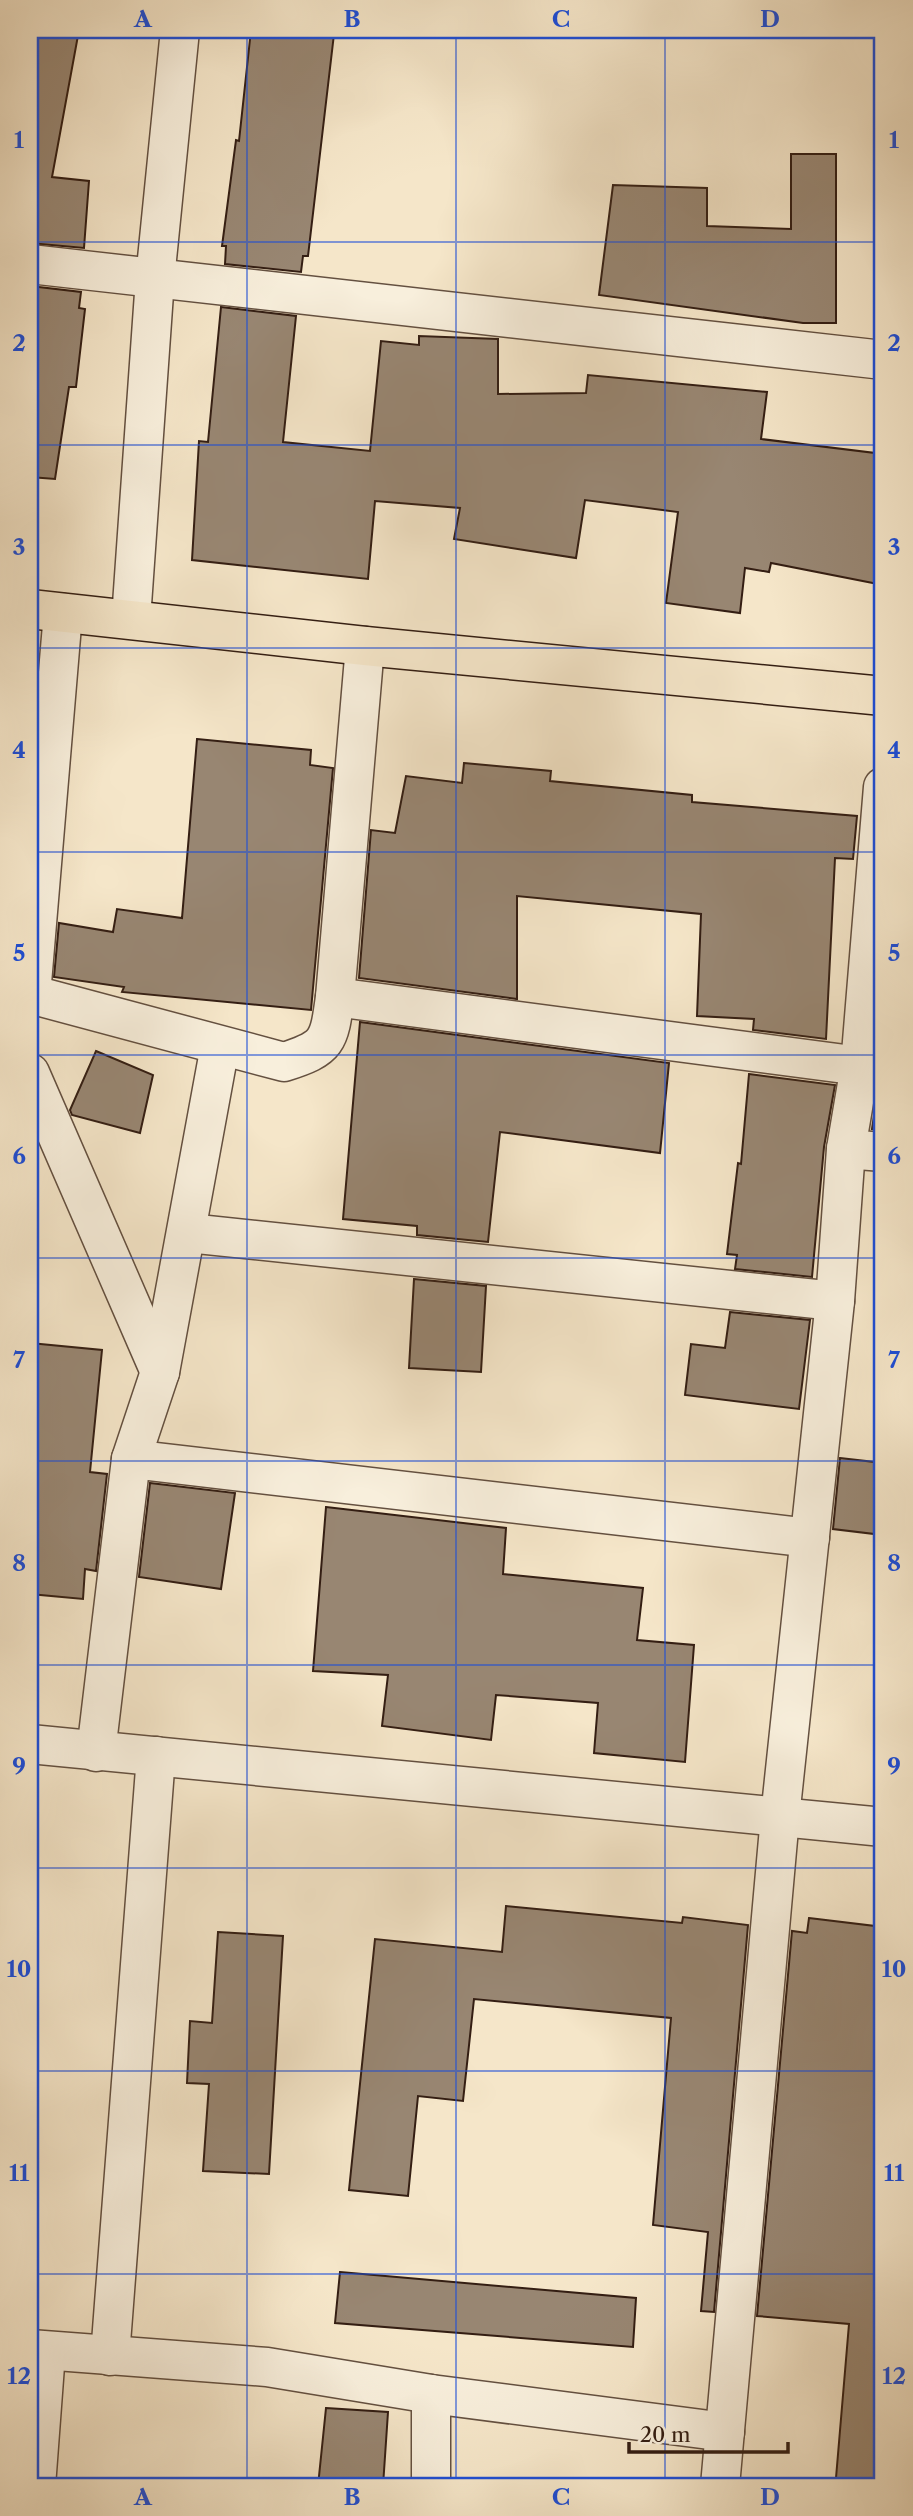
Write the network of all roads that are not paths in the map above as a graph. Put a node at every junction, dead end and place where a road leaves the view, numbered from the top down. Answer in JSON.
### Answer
{"nodes":[{"id":1,"x":180,"y":30,"type":"edge"},
{"id":2,"x":30,"y":264,"type":"edge"},
{"id":3,"x":155,"y":279,"type":"junction"},
{"id":4,"x":883,"y":360,"type":"edge"},
{"id":5,"x":46,"y":611,"type":"edge"},
{"id":6,"x":131,"y":618,"type":"junction"},
{"id":7,"x":365,"y":646,"type":"junction"},
{"id":8,"x":883,"y":696,"type":"edge"},
{"id":9,"x":883,"y":787,"type":"edge"},
{"id":10,"x":31,"y":995,"type":"edge"},
{"id":11,"x":335,"y":997,"type":"junction"},
{"id":12,"x":220,"y":1046,"type":"junction"},
{"id":13,"x":860,"y":1066,"type":"junction"},
{"id":14,"x":30,"y":1073,"type":"edge"},
{"id":15,"x":846,"y":1149,"type":"junction"},
{"id":16,"x":883,"y":1152,"type":"edge"},
{"id":17,"x":188,"y":1233,"type":"junction"},
{"id":18,"x":835,"y":1301,"type":"junction"},
{"id":19,"x":160,"y":1372,"type":"junction"},
{"id":20,"x":131,"y":1459,"type":"junction"},
{"id":21,"x":810,"y":1538,"type":"junction"},
{"id":22,"x":30,"y":1744,"type":"edge"},
{"id":23,"x":96,"y":1752,"type":"junction"},
{"id":24,"x":156,"y":1756,"type":"junction"},
{"id":25,"x":780,"y":1817,"type":"junction"},
{"id":26,"x":883,"y":1827,"type":"edge"},
{"id":27,"x":38,"y":2350,"type":"edge"},
{"id":28,"x":110,"y":2356,"type":"junction"},
{"id":29,"x":431,"y":2394,"type":"junction"},
{"id":30,"x":725,"y":2432,"type":"junction"},
{"id":31,"x":36,"y":2486,"type":"edge"},
{"id":32,"x":431,"y":2486,"type":"edge"},
{"id":33,"x":720,"y":2486,"type":"edge"}],
"edges":[{"from":1,"to":3,"type":"street"},
{"from":2,"to":3,"type":"street"},
{"from":3,"to":4,"type":"street"},
{"from":3,"to":6,"type":"street"},
{"from":5,"to":6,"type":"main road"},
{"from":5,"to":10,"type":"street"},
{"from":6,"to":7,"type":"main road"},
{"from":7,"to":8,"type":"main road"},
{"from":7,"to":11,"type":"street"},
{"from":9,"to":13,"type":"street"},
{"from":10,"to":12,"type":"street"},
{"from":11,"to":12,"type":"street"},
{"from":11,"to":13,"type":"street"},
{"from":12,"to":17,"type":"street"},
{"from":13,"to":15,"type":"street"},
{"from":14,"to":19,"type":"street"},
{"from":15,"to":16,"type":"street"},
{"from":15,"to":18,"type":"street"},
{"from":17,"to":18,"type":"street"},
{"from":17,"to":19,"type":"street"},
{"from":18,"to":21,"type":"street"},
{"from":19,"to":20,"type":"street"},
{"from":20,"to":21,"type":"street"},
{"from":20,"to":23,"type":"street"},
{"from":21,"to":25,"type":"street"},
{"from":22,"to":23,"type":"street"},
{"from":23,"to":24,"type":"street"},
{"from":24,"to":25,"type":"street"},
{"from":24,"to":28,"type":"street"},
{"from":25,"to":26,"type":"street"},
{"from":25,"to":30,"type":"street"},
{"from":27,"to":28,"type":"street"},
{"from":27,"to":31,"type":"street"},
{"from":28,"to":29,"type":"street"},
{"from":29,"to":30,"type":"street"},
{"from":29,"to":32,"type":"street"},
{"from":30,"to":33,"type":"street"}]}
